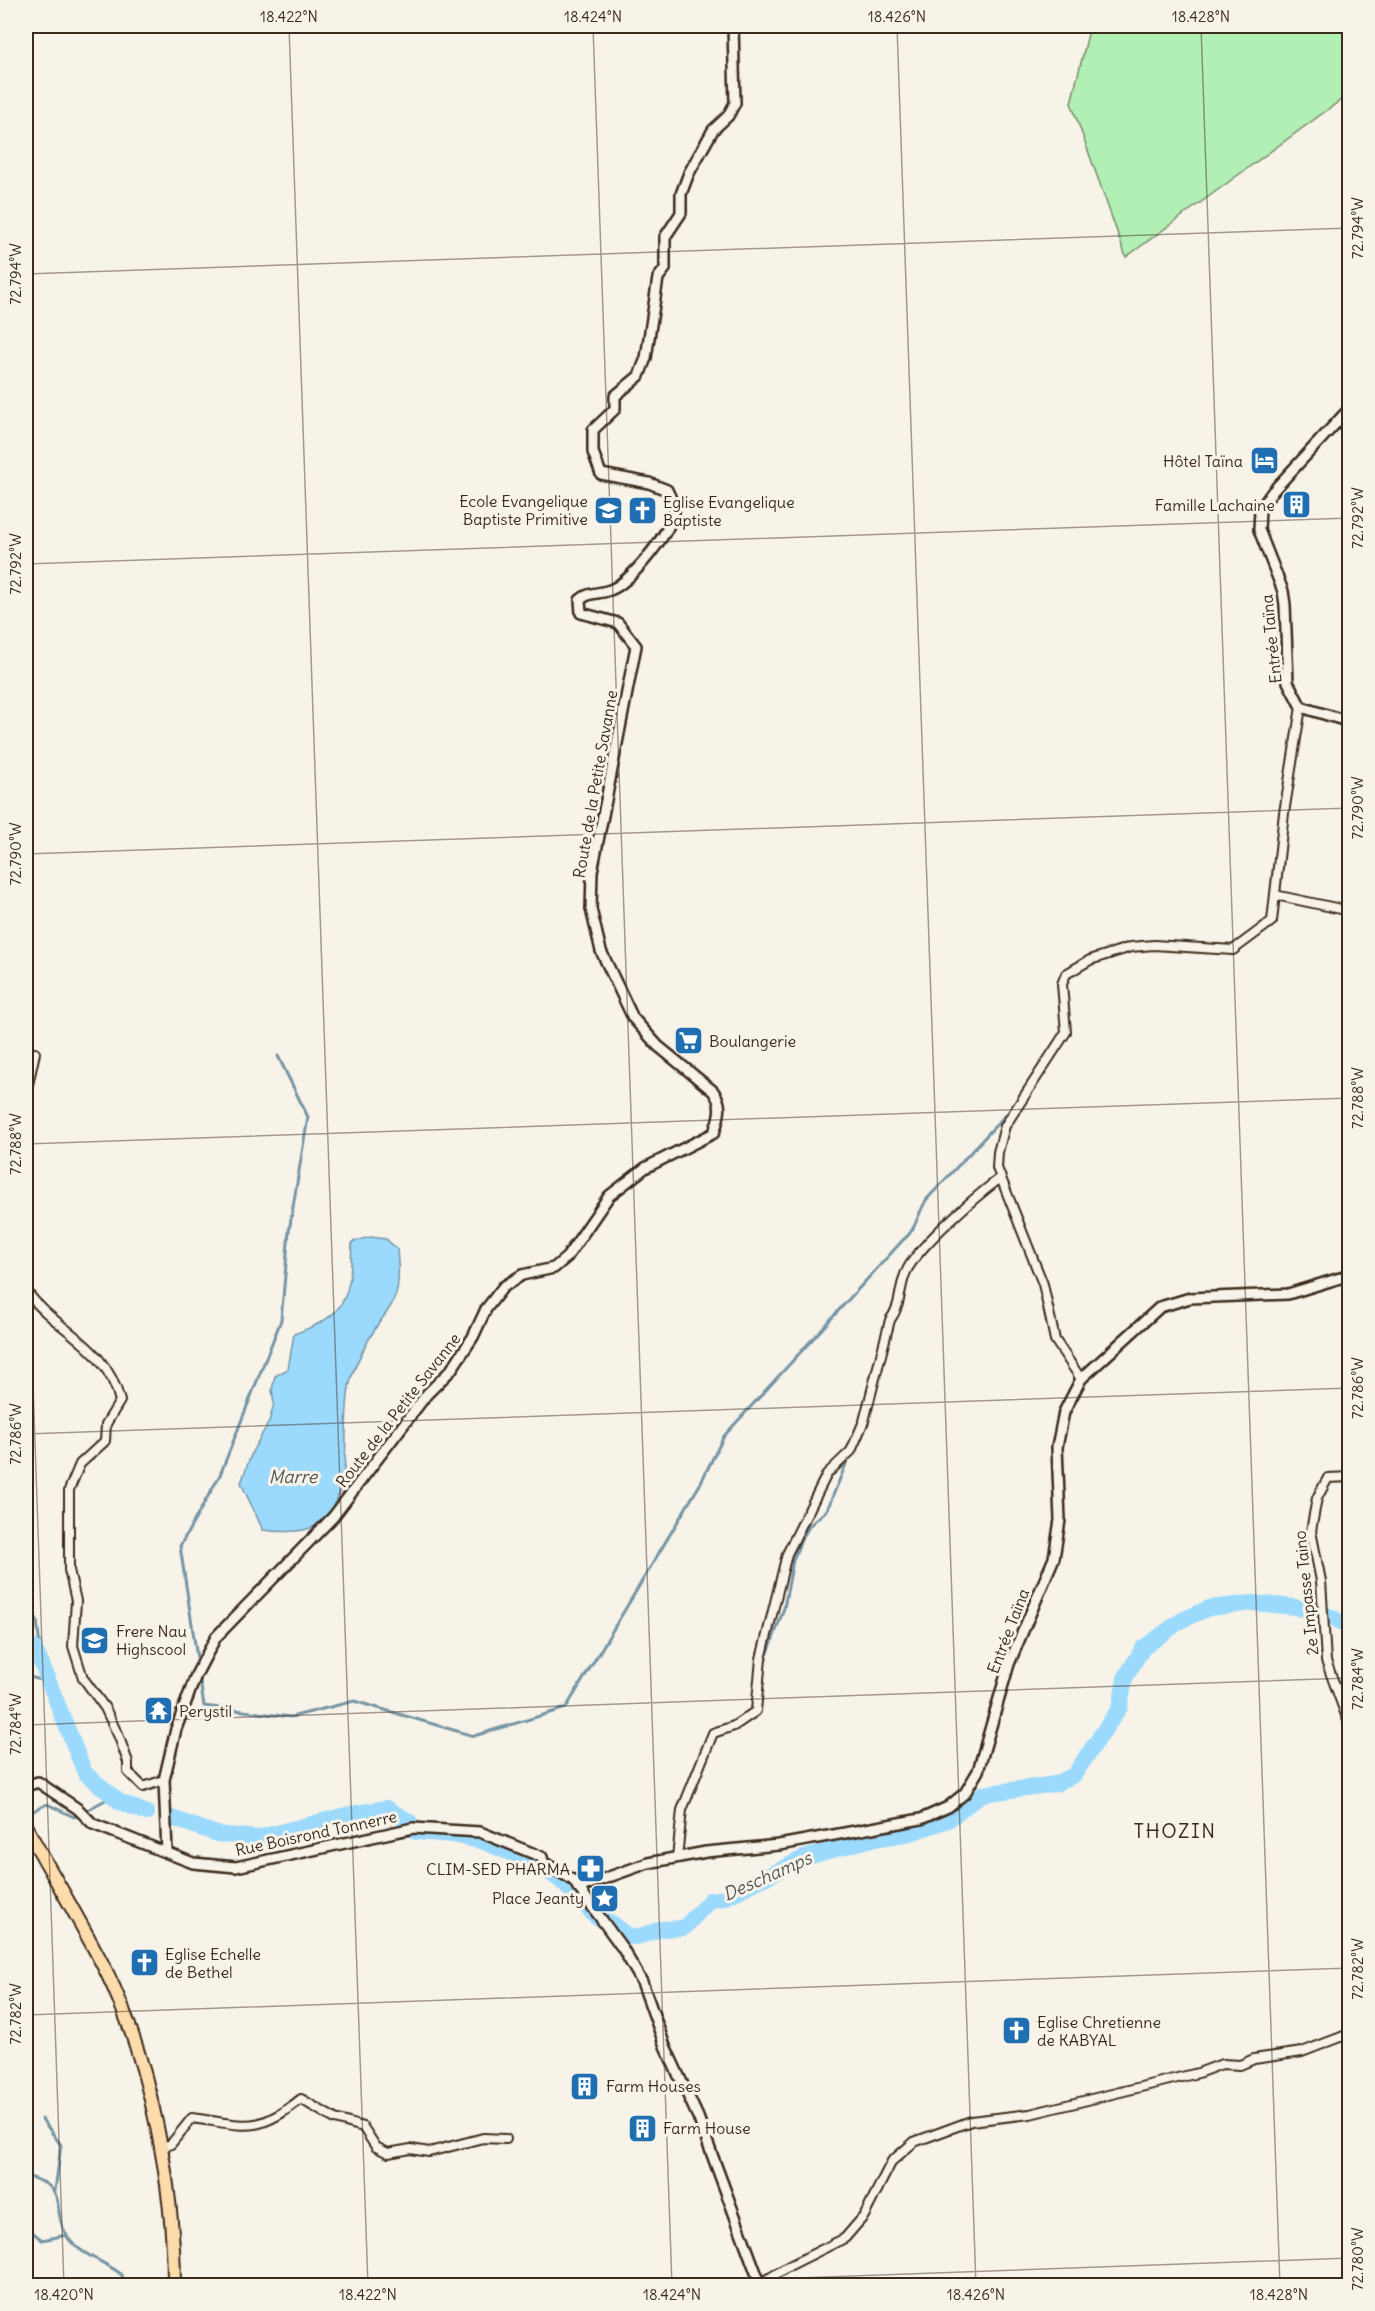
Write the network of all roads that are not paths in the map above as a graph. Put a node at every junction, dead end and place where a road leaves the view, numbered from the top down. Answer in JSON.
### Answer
{"nodes":[{"id":1,"x":733,"y":26,"type":"edge"},
{"id":2,"x":1350,"y":408,"type":"edge"},
{"id":3,"x":1301,"y":707,"type":"junction"},
{"id":4,"x":1350,"y":722,"type":"edge"},
{"id":5,"x":1275,"y":895,"type":"junction"},
{"id":6,"x":1350,"y":911,"type":"edge"},
{"id":7,"x":35,"y":1053,"type":"dead end"},
{"id":8,"x":26,"y":1118,"type":"edge"},
{"id":9,"x":999,"y":1179,"type":"junction"},
{"id":10,"x":1350,"y":1275,"type":"edge"},
{"id":11,"x":26,"y":1291,"type":"edge"},
{"id":12,"x":1081,"y":1379,"type":"junction"},
{"id":13,"x":1350,"y":1477,"type":"edge"},
{"id":14,"x":1350,"y":1726,"type":"edge"},
{"id":15,"x":164,"y":1780,"type":"junction"},
{"id":16,"x":26,"y":1786,"type":"edge"},
{"id":17,"x":26,"y":1827,"type":"edge"},
{"id":18,"x":167,"y":1852,"type":"junction"},
{"id":19,"x":677,"y":1858,"type":"junction"},
{"id":20,"x":578,"y":1888,"type":"junction"},
{"id":21,"x":1350,"y":2033,"type":"edge"},
{"id":22,"x":506,"y":2139,"type":"dead end"},
{"id":23,"x":161,"y":2148,"type":"junction"},
{"id":24,"x":761,"y":2285,"type":"edge"},
{"id":25,"x":174,"y":2286,"type":"edge"}],
"edges":[{"from":1,"to":15,"type":"street","name":"Route de la Petite Savanne"},
{"from":2,"to":3,"type":"street","name":"Entrée Taïna"},
{"from":3,"to":4,"type":"street"},
{"from":3,"to":5,"type":"street"},
{"from":5,"to":6,"type":"street"},
{"from":5,"to":9,"type":"street"},
{"from":7,"to":8,"type":"street"},
{"from":9,"to":12,"type":"street"},
{"from":9,"to":19,"type":"street"},
{"from":10,"to":12,"type":"street","name":"Entrée Taïna"},
{"from":11,"to":15,"type":"street"},
{"from":12,"to":19,"type":"street","name":"Entrée Taïna"},
{"from":13,"to":14,"type":"street","name":"2e Impasse Taino"},
{"from":15,"to":18,"type":"street","name":"Route de la Petite Savanne"},
{"from":16,"to":18,"type":"street","name":"Rue Boisrond Tonnerre"},
{"from":17,"to":23,"type":"main road"},
{"from":18,"to":20,"type":"street","name":"Rue Boisrond Tonnerre"},
{"from":19,"to":20,"type":"street","name":"Entrée Taïna"},
{"from":20,"to":24,"type":"street","name":"Rue Boisrond Tonnerre"},
{"from":21,"to":24,"type":"street"},
{"from":22,"to":23,"type":"street"},
{"from":23,"to":25,"type":"main road"}]}
